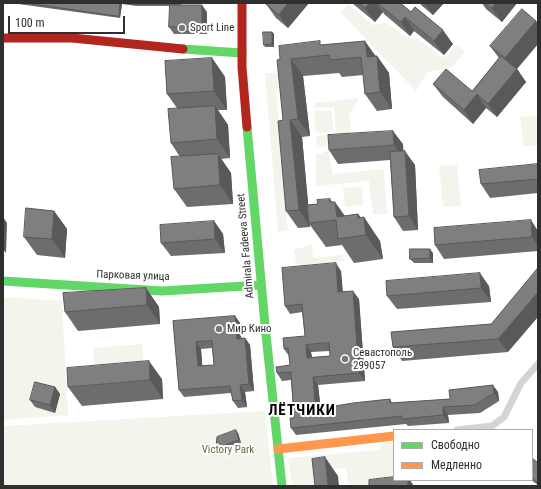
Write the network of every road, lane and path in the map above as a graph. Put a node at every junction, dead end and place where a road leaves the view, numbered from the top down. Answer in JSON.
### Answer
{"nodes":[{"id":1,"x":242,"y":3,"type":"edge"},
{"id":2,"x":3,"y":38,"type":"edge"},
{"id":3,"x":242,"y":53,"type":"junction"},
{"id":4,"x":3,"y":281,"type":"edge"},
{"id":5,"x":261,"y":285,"type":"junction"},
{"id":6,"x":538,"y":364,"type":"edge"},
{"id":7,"x":466,"y":429,"type":"edge"},
{"id":8,"x":393,"y":436,"type":"edge"},
{"id":9,"x":278,"y":450,"type":"junction"},
{"id":10,"x":282,"y":486,"type":"edge"}],
"edges":[{"from":1,"to":3,"type":"street","name":"Admirala Fadeeva Street"},
{"from":2,"to":3,"type":"street"},
{"from":3,"to":5,"type":"street","name":"Admirala Fadeeva Street"},
{"from":4,"to":5,"type":"street","name":"Парковая улица"},
{"from":5,"to":9,"type":"street","name":"Admirala Fadeeva Street"},
{"from":6,"to":7,"type":"street"},
{"from":8,"to":9,"type":"street"},
{"from":9,"to":10,"type":"street","name":"Admirala Fadeeva Street"}]}
